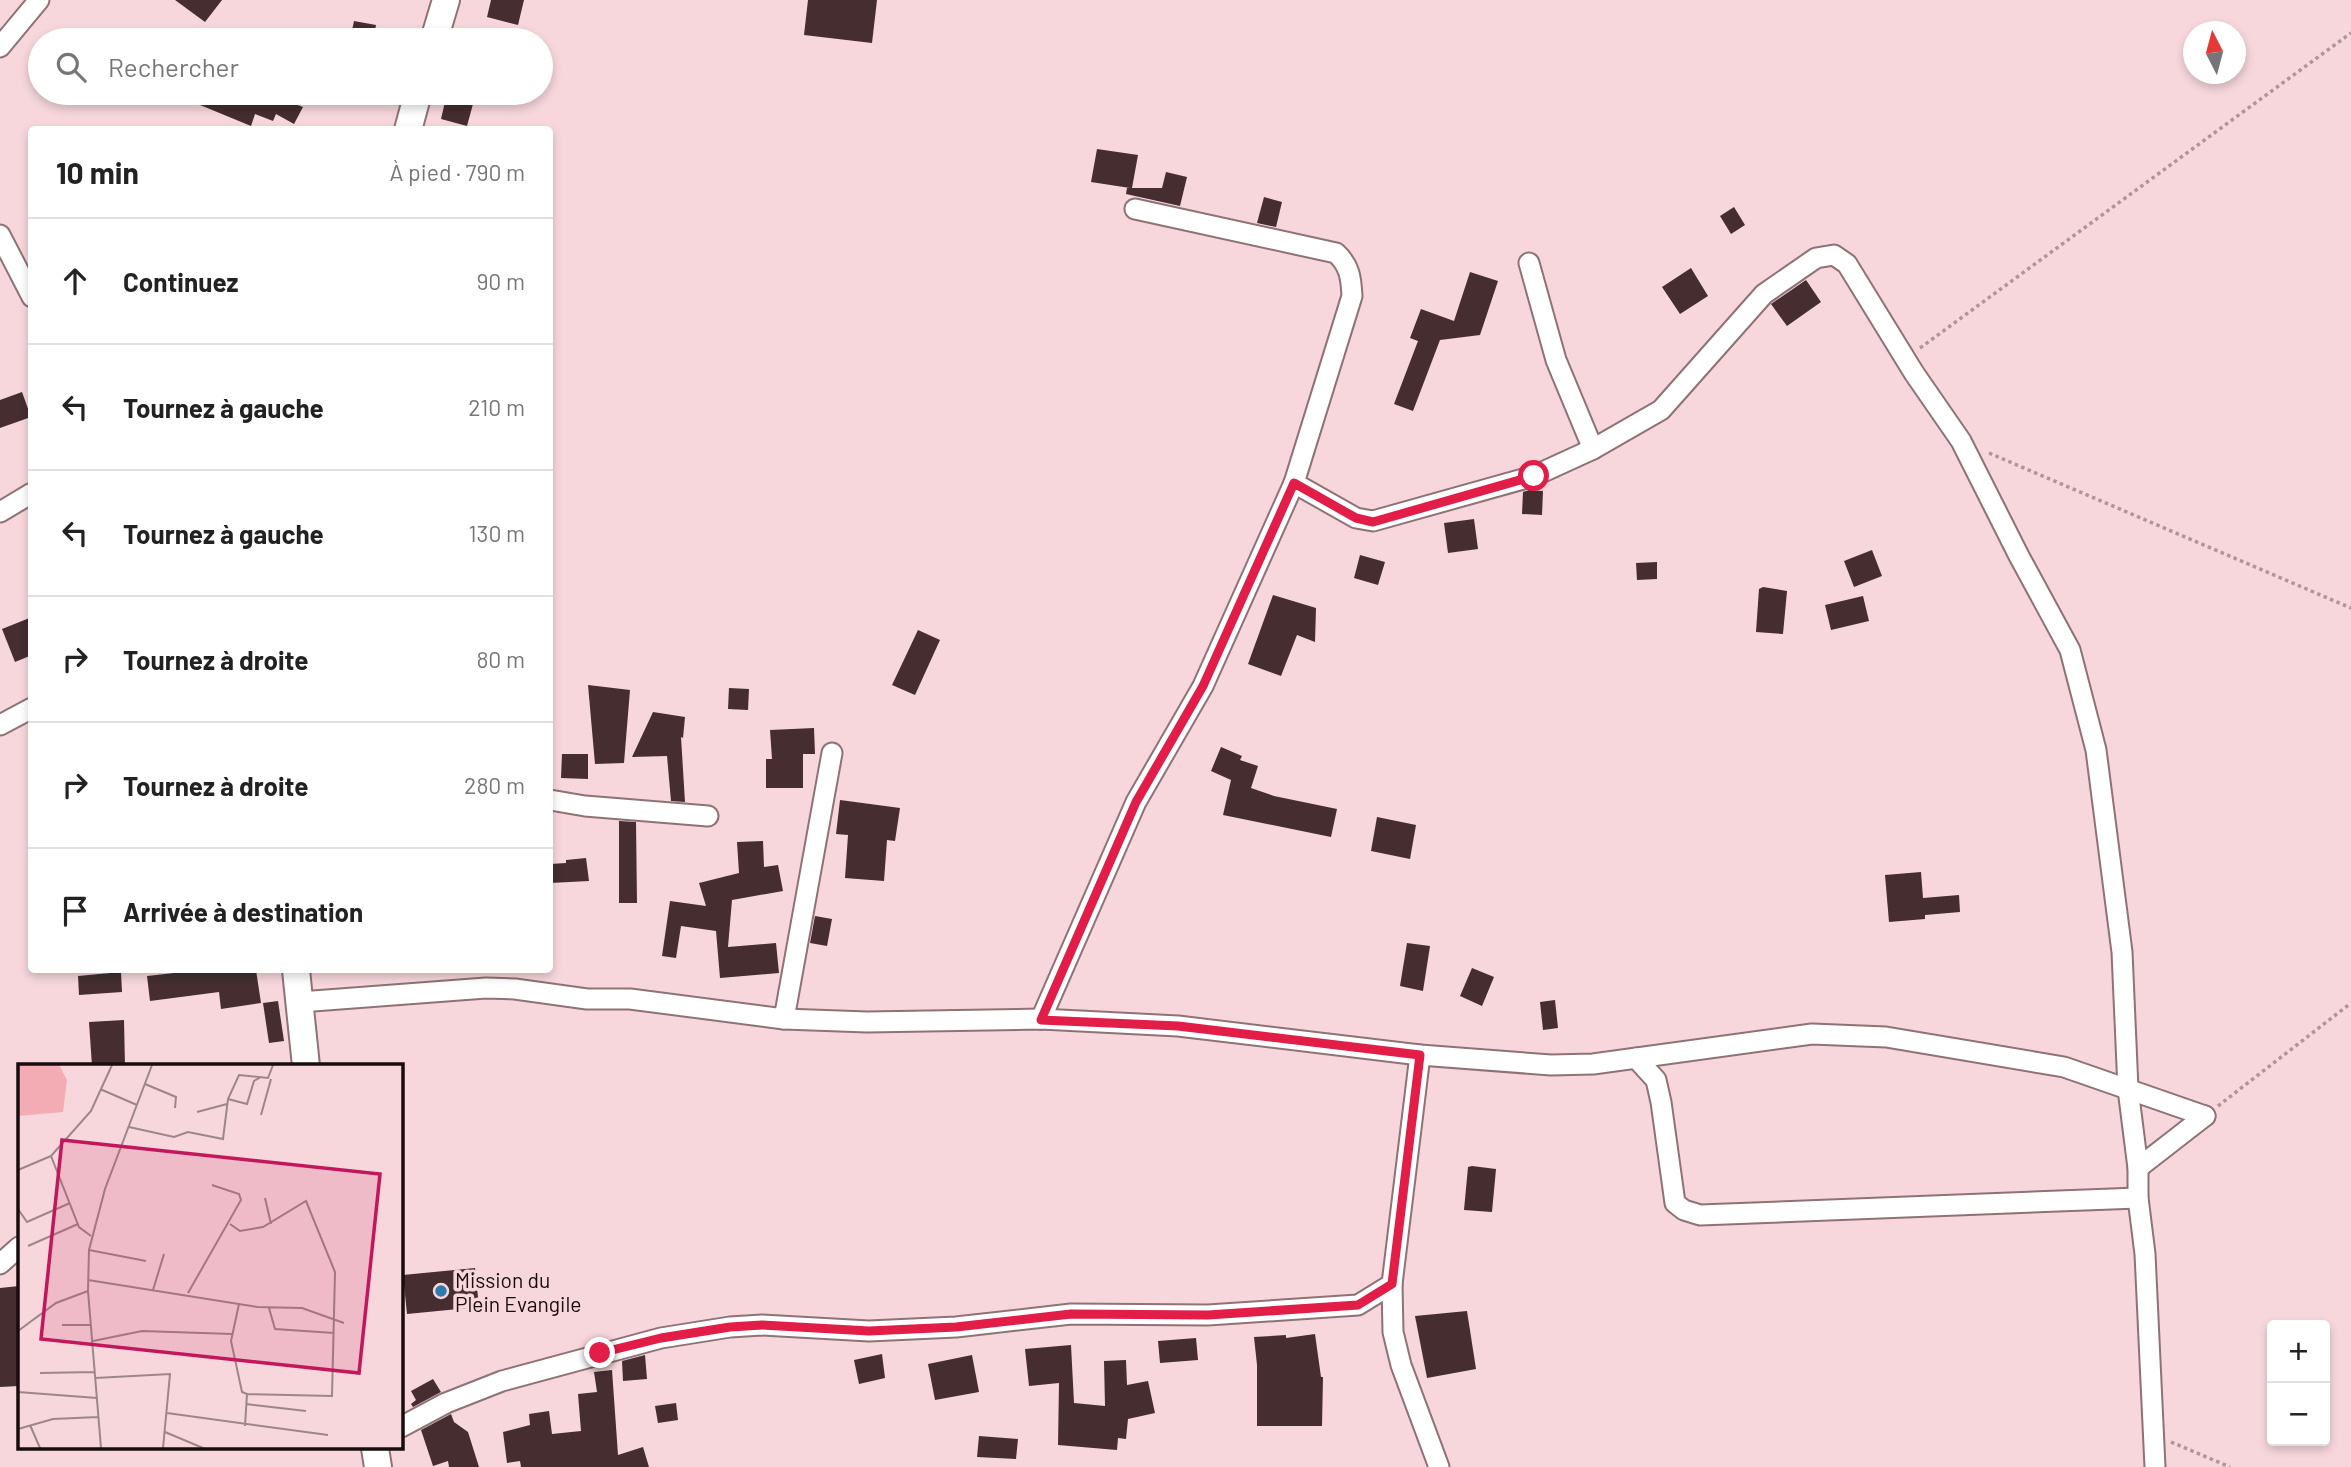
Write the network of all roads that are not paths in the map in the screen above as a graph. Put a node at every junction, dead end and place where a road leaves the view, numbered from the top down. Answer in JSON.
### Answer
{"nodes":[{"id":1,"x":40,"y":0,"type":"edge"},
{"id":2,"x":446,"y":0,"type":"edge"},
{"id":3,"x":438,"y":28,"type":"edge"},
{"id":4,"x":0,"y":47,"type":"edge"},
{"id":5,"x":415,"y":105,"type":"edge"},
{"id":6,"x":409,"y":126,"type":"edge"},
{"id":7,"x":1135,"y":209,"type":"dead end"},
{"id":8,"x":0,"y":235,"type":"edge"},
{"id":9,"x":1529,"y":263,"type":"dead end"},
{"id":10,"x":28,"y":289,"type":"edge"},
{"id":11,"x":1592,"y":449,"type":"junction"},
{"id":12,"x":1294,"y":483,"type":"junction"},
{"id":13,"x":28,"y":495,"type":"edge"},
{"id":14,"x":0,"y":512,"type":"edge"},
{"id":15,"x":28,"y":710,"type":"edge"},
{"id":16,"x":0,"y":724,"type":"edge"},
{"id":17,"x":832,"y":753,"type":"dead end"},
{"id":18,"x":553,"y":801,"type":"edge"},
{"id":19,"x":708,"y":816,"type":"dead end"},
{"id":20,"x":296,"y":973,"type":"edge"},
{"id":21,"x":300,"y":1002,"type":"junction"},
{"id":22,"x":784,"y":1019,"type":"junction"},
{"id":23,"x":1041,"y":1020,"type":"junction"},
{"id":24,"x":1420,"y":1055,"type":"junction"},
{"id":25,"x":1636,"y":1058,"type":"junction"},
{"id":26,"x":306,"y":1064,"type":"edge"},
{"id":27,"x":2128,"y":1089,"type":"junction"},
{"id":28,"x":2138,"y":1168,"type":"junction"},
{"id":29,"x":2138,"y":1198,"type":"junction"},
{"id":30,"x":18,"y":1248,"type":"edge"},
{"id":31,"x":0,"y":1264,"type":"edge"},
{"id":32,"x":1392,"y":1284,"type":"junction"},
{"id":33,"x":402,"y":1426,"type":"edge"},
{"id":34,"x":1439,"y":1467,"type":"edge"},
{"id":35,"x":2155,"y":1467,"type":"edge"}],
"edges":[{"from":1,"to":4,"type":"street"},
{"from":2,"to":3,"type":"main road"},
{"from":5,"to":6,"type":"main road"},
{"from":7,"to":12,"type":"street"},
{"from":8,"to":10,"type":"street"},
{"from":9,"to":11,"type":"street"},
{"from":11,"to":12,"type":"street"},
{"from":11,"to":27,"type":"street"},
{"from":12,"to":23,"type":"street"},
{"from":13,"to":14,"type":"street"},
{"from":15,"to":16,"type":"street"},
{"from":17,"to":22,"type":"street"},
{"from":18,"to":19,"type":"street"},
{"from":20,"to":21,"type":"main road"},
{"from":21,"to":22,"type":"street"},
{"from":21,"to":26,"type":"main road"},
{"from":22,"to":23,"type":"street"},
{"from":23,"to":24,"type":"street"},
{"from":24,"to":25,"type":"street"},
{"from":24,"to":32,"type":"street"},
{"from":25,"to":27,"type":"street"},
{"from":25,"to":29,"type":"street"},
{"from":27,"to":28,"type":"street"},
{"from":27,"to":28,"type":"street"},
{"from":28,"to":29,"type":"street"},
{"from":29,"to":35,"type":"street"},
{"from":30,"to":31,"type":"street"},
{"from":32,"to":33,"type":"street"},
{"from":32,"to":34,"type":"street"}]}
